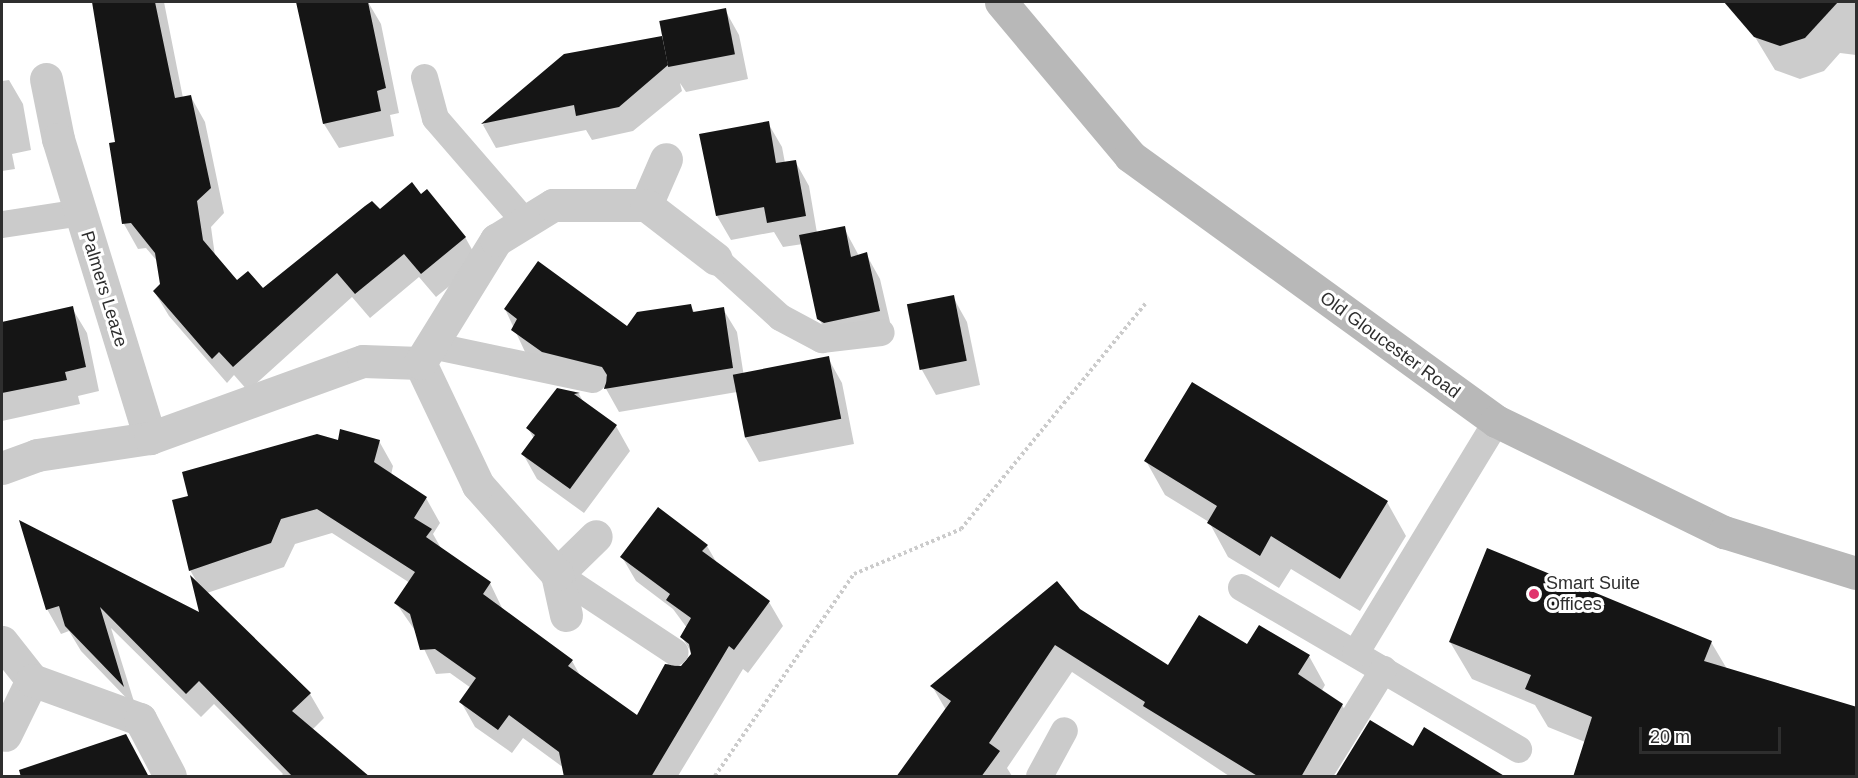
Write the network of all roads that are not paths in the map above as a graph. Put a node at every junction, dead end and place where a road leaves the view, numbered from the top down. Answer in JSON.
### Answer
{"nodes":[{"id":1,"x":1001,"y":2,"type":"edge"},
{"id":2,"x":424,"y":77,"type":"dead end"},
{"id":3,"x":46,"y":79,"type":"dead end"},
{"id":4,"x":666,"y":159,"type":"dead end"},
{"id":5,"x":646,"y":205,"type":"junction"},
{"id":6,"x":80,"y":212,"type":"junction"},
{"id":7,"x":525,"y":222,"type":"junction"},
{"id":8,"x":2,"y":224,"type":"edge"},
{"id":9,"x":716,"y":259,"type":"joint"},
{"id":10,"x":881,"y":332,"type":"dead end"},
{"id":11,"x":425,"y":354,"type":"junction"},
{"id":12,"x":592,"y":378,"type":"dead end"},
{"id":13,"x":1496,"y":421,"type":"junction"},
{"id":14,"x":150,"y":438,"type":"junction"},
{"id":15,"x":2,"y":468,"type":"edge"},
{"id":16,"x":596,"y":536,"type":"dead end"},
{"id":17,"x":1857,"y":573,"type":"edge"},
{"id":18,"x":557,"y":574,"type":"junction"},
{"id":19,"x":1241,"y":587,"type":"dead end"},
{"id":20,"x":566,"y":615,"type":"dead end"},
{"id":21,"x":2,"y":642,"type":"edge"},
{"id":22,"x":675,"y":652,"type":"dead end"},
{"id":23,"x":1355,"y":653,"type":"junction"},
{"id":24,"x":1383,"y":669,"type":"junction"},
{"id":25,"x":32,"y":680,"type":"junction"},
{"id":26,"x":1064,"y":730,"type":"dead end"},
{"id":27,"x":3,"y":735,"type":"edge"},
{"id":28,"x":1518,"y":749,"type":"dead end"},
{"id":29,"x":170,"y":777,"type":"edge"},
{"id":30,"x":1039,"y":777,"type":"edge"},
{"id":31,"x":1317,"y":777,"type":"edge"}],
"edges":[{"from":1,"to":13,"type":"main road","name":"Old Gloucester Road"},
{"from":2,"to":7,"type":"lane"},
{"from":3,"to":6,"type":"street","name":"Palmers Leaze"},
{"from":4,"to":5,"type":"street"},
{"from":5,"to":7,"type":"street"},
{"from":5,"to":9,"type":"street"},
{"from":6,"to":8,"type":"lane"},
{"from":6,"to":14,"type":"street","name":"Palmers Leaze"},
{"from":7,"to":11,"type":"street"},
{"from":9,"to":10,"type":"lane"},
{"from":11,"to":12,"type":"lane"},
{"from":11,"to":14,"type":"street"},
{"from":11,"to":18,"type":"street"},
{"from":13,"to":17,"type":"main road","name":"Old Gloucester Road"},
{"from":13,"to":23,"type":"lane"},
{"from":14,"to":15,"type":"street"},
{"from":16,"to":18,"type":"street"},
{"from":18,"to":20,"type":"street"},
{"from":18,"to":22,"type":"lane"},
{"from":19,"to":23,"type":"lane"},
{"from":21,"to":25,"type":"street"},
{"from":23,"to":24,"type":"lane"},
{"from":24,"to":28,"type":"lane"},
{"from":24,"to":31,"type":"lane"},
{"from":25,"to":27,"type":"street"},
{"from":25,"to":29,"type":"street"},
{"from":26,"to":30,"type":"lane"}]}
